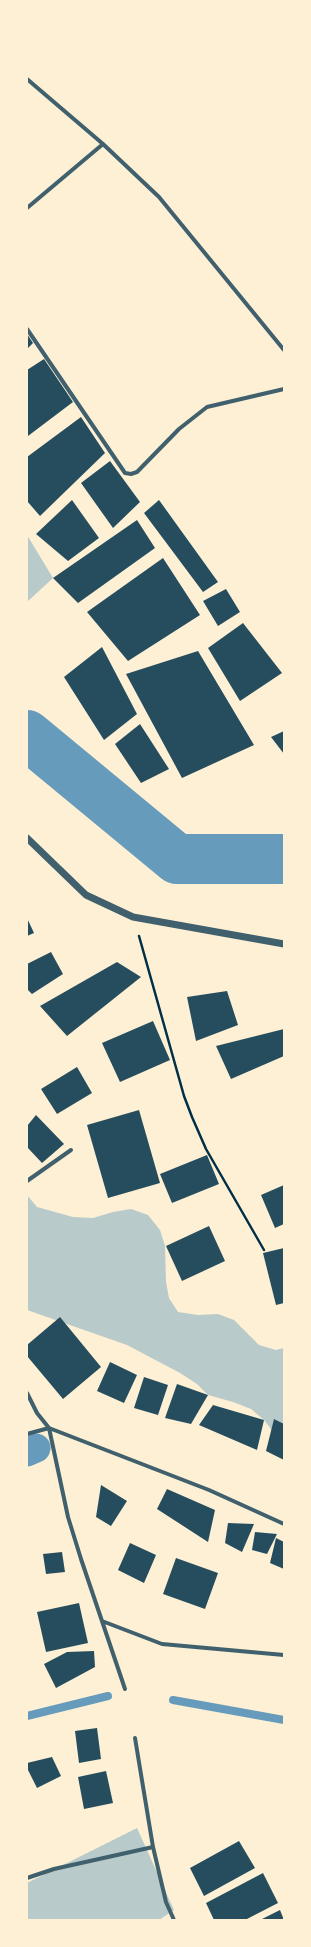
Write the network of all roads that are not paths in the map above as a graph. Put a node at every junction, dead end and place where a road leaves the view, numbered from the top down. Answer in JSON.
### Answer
{"nodes":[{"id":1,"x":27,"y":79,"type":"edge"},
{"id":2,"x":103,"y":144,"type":"junction"},
{"id":3,"x":27,"y":208,"type":"edge"},
{"id":4,"x":27,"y":329,"type":"edge"},
{"id":5,"x":284,"y":350,"type":"edge"},
{"id":6,"x":284,"y":389,"type":"edge"},
{"id":7,"x":27,"y":838,"type":"edge"},
{"id":8,"x":284,"y":944,"type":"edge"},
{"id":9,"x":71,"y":1150,"type":"dead end"},
{"id":10,"x":27,"y":1181,"type":"edge"},
{"id":11,"x":27,"y":1393,"type":"edge"},
{"id":12,"x":49,"y":1428,"type":"junction"},
{"id":13,"x":27,"y":1434,"type":"edge"},
{"id":14,"x":284,"y":1524,"type":"edge"},
{"id":15,"x":102,"y":1621,"type":"junction"},
{"id":16,"x":284,"y":1655,"type":"edge"},
{"id":17,"x":125,"y":1689,"type":"dead end"},
{"id":18,"x":136,"y":1738,"type":"dead end"},
{"id":19,"x":153,"y":1847,"type":"junction"},
{"id":20,"x":27,"y":1878,"type":"edge"},
{"id":21,"x":174,"y":1920,"type":"edge"}],
"edges":[{"from":1,"to":2,"type":"street"},
{"from":2,"to":3,"type":"street"},
{"from":2,"to":5,"type":"street"},
{"from":4,"to":6,"type":"street"},
{"from":7,"to":8,"type":"street"},
{"from":9,"to":10,"type":"street"},
{"from":11,"to":12,"type":"street"},
{"from":12,"to":13,"type":"street"},
{"from":12,"to":14,"type":"street"},
{"from":12,"to":15,"type":"street"},
{"from":15,"to":16,"type":"street"},
{"from":15,"to":17,"type":"street"},
{"from":18,"to":19,"type":"street"},
{"from":19,"to":20,"type":"street"},
{"from":19,"to":21,"type":"street"}]}
